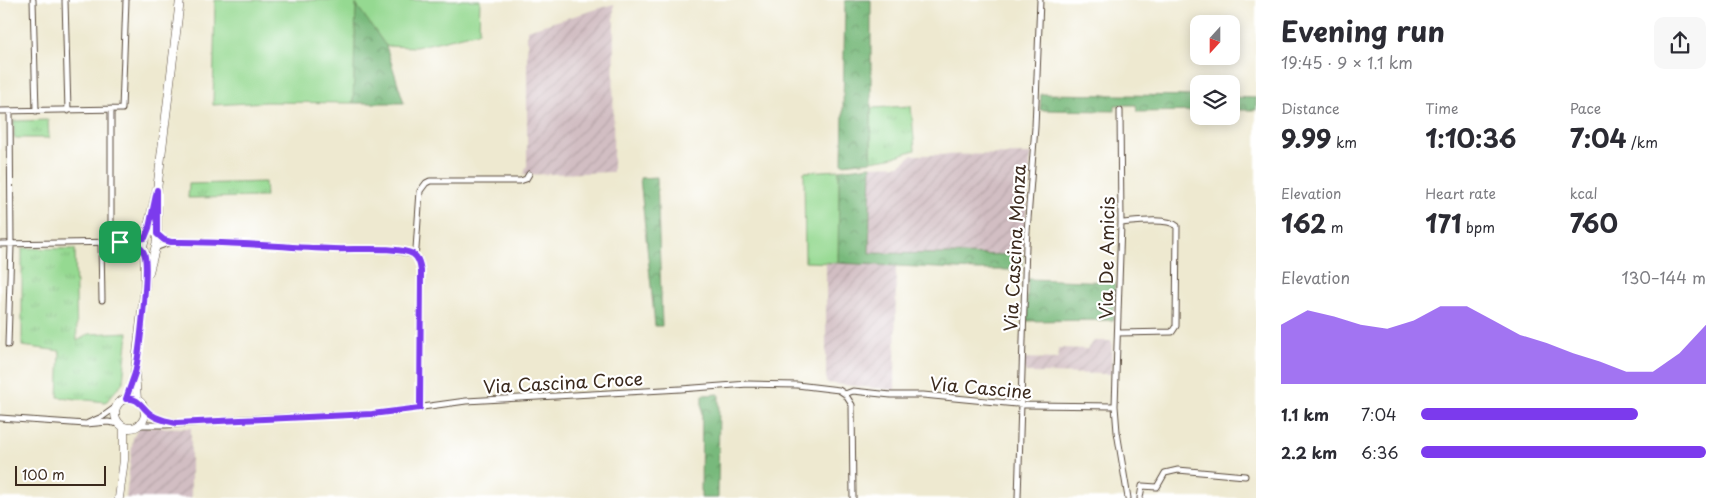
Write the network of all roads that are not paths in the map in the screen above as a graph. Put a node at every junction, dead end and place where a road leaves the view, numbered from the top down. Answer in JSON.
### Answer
{"nodes":[{"id":1,"x":33,"y":0,"type":"edge"},
{"id":2,"x":64,"y":0,"type":"edge"},
{"id":3,"x":126,"y":0,"type":"edge"},
{"id":4,"x":1040,"y":0,"type":"edge"},
{"id":5,"x":179,"y":3,"type":"edge"},
{"id":6,"x":111,"y":109,"type":"junction"},
{"id":7,"x":0,"y":111,"type":"edge"},
{"id":8,"x":36,"y":111,"type":"junction"},
{"id":9,"x":68,"y":111,"type":"junction"},
{"id":10,"x":1120,"y":111,"type":"dead end"},
{"id":11,"x":10,"y":112,"type":"junction"},
{"id":12,"x":529,"y":174,"type":"dead end"},
{"id":13,"x":157,"y":190,"type":"junction"},
{"id":14,"x":1121,"y":222,"type":"junction"},
{"id":15,"x":157,"y":234,"type":"junction"},
{"id":16,"x":145,"y":238,"type":"junction"},
{"id":17,"x":101,"y":242,"type":"junction"},
{"id":18,"x":111,"y":242,"type":"junction"},
{"id":19,"x":120,"y":242,"type":"junction"},
{"id":20,"x":171,"y":242,"type":"junction"},
{"id":21,"x":0,"y":244,"type":"edge"},
{"id":22,"x":11,"y":245,"type":"junction"},
{"id":23,"x":155,"y":248,"type":"junction"},
{"id":24,"x":144,"y":251,"type":"junction"},
{"id":25,"x":414,"y":255,"type":"junction"},
{"id":26,"x":145,"y":285,"type":"junction"},
{"id":27,"x":102,"y":300,"type":"dead end"},
{"id":28,"x":1118,"y":333,"type":"junction"},
{"id":29,"x":8,"y":345,"type":"dead end"},
{"id":30,"x":135,"y":371,"type":"junction"},
{"id":31,"x":845,"y":394,"type":"junction"},
{"id":32,"x":126,"y":399,"type":"junction"},
{"id":33,"x":137,"y":400,"type":"junction"},
{"id":34,"x":1020,"y":404,"type":"junction"},
{"id":35,"x":1115,"y":406,"type":"junction"},
{"id":36,"x":116,"y":408,"type":"junction"},
{"id":37,"x":144,"y":408,"type":"junction"},
{"id":38,"x":420,"y":408,"type":"junction"},
{"id":39,"x":0,"y":418,"type":"edge"},
{"id":40,"x":176,"y":423,"type":"junction"},
{"id":41,"x":86,"y":424,"type":"junction"},
{"id":42,"x":121,"y":426,"type":"junction"},
{"id":43,"x":137,"y":426,"type":"junction"},
{"id":44,"x":124,"y":460,"type":"junction"},
{"id":45,"x":1245,"y":476,"type":"dead end"},
{"id":46,"x":119,"y":498,"type":"edge"},
{"id":47,"x":853,"y":498,"type":"edge"},
{"id":48,"x":1018,"y":498,"type":"edge"},
{"id":49,"x":1128,"y":498,"type":"edge"},
{"id":50,"x":1140,"y":498,"type":"edge"}],
"edges":[{"from":1,"to":8,"type":"street"},
{"from":2,"to":9,"type":"street"},
{"from":3,"to":6,"type":"street"},
{"from":4,"to":34,"type":"street","name":"Via Cascina Monza"},
{"from":5,"to":13,"type":"street"},
{"from":6,"to":9,"type":"street"},
{"from":6,"to":18,"type":"street"},
{"from":7,"to":11,"type":"street"},
{"from":8,"to":9,"type":"street"},
{"from":8,"to":11,"type":"street"},
{"from":10,"to":14,"type":"street","name":"Via De Amicis"},
{"from":11,"to":22,"type":"street"},
{"from":12,"to":25,"type":"street"},
{"from":13,"to":15,"type":"street"},
{"from":13,"to":16,"type":"street"},
{"from":14,"to":28,"type":"street","name":"Via De Amicis"},
{"from":14,"to":28,"type":"street"},
{"from":15,"to":20,"type":"street"},
{"from":15,"to":23,"type":"street"},
{"from":16,"to":19,"type":"street"},
{"from":16,"to":24,"type":"street"},
{"from":17,"to":18,"type":"street"},
{"from":17,"to":22,"type":"street"},
{"from":17,"to":27,"type":"street"},
{"from":18,"to":19,"type":"street"},
{"from":19,"to":24,"type":"street"},
{"from":20,"to":23,"type":"street"},
{"from":20,"to":25,"type":"street"},
{"from":21,"to":22,"type":"street"},
{"from":22,"to":29,"type":"street"},
{"from":23,"to":26,"type":"street"},
{"from":24,"to":26,"type":"street"},
{"from":25,"to":38,"type":"street"},
{"from":26,"to":30,"type":"street"},
{"from":28,"to":35,"type":"street","name":"Via De Amicis"},
{"from":30,"to":32,"type":"street"},
{"from":30,"to":33,"type":"street"},
{"from":31,"to":34,"type":"street","name":"Via Cascine"},
{"from":31,"to":38,"type":"street","name":"Via Cascina Croce"},
{"from":31,"to":47,"type":"street"},
{"from":32,"to":33,"type":"street"},
{"from":32,"to":36,"type":"street"},
{"from":33,"to":37,"type":"street"},
{"from":34,"to":35,"type":"street","name":"Via Cascine"},
{"from":34,"to":48,"type":"street","name":"Via Cascina Monza"},
{"from":35,"to":49,"type":"street","name":"Via De Amicis"},
{"from":36,"to":41,"type":"street"},
{"from":36,"to":42,"type":"street"},
{"from":37,"to":40,"type":"street","name":"Via Cascina Croce"},
{"from":37,"to":43,"type":"street"},
{"from":38,"to":40,"type":"street","name":"Via Cascina Croce"},
{"from":39,"to":41,"type":"street"},
{"from":40,"to":43,"type":"street","name":"Via Cascina Croce"},
{"from":41,"to":42,"type":"street"},
{"from":42,"to":43,"type":"street"},
{"from":42,"to":44,"type":"street"},
{"from":43,"to":44,"type":"street"},
{"from":44,"to":46,"type":"street"},
{"from":45,"to":50,"type":"street"}]}
